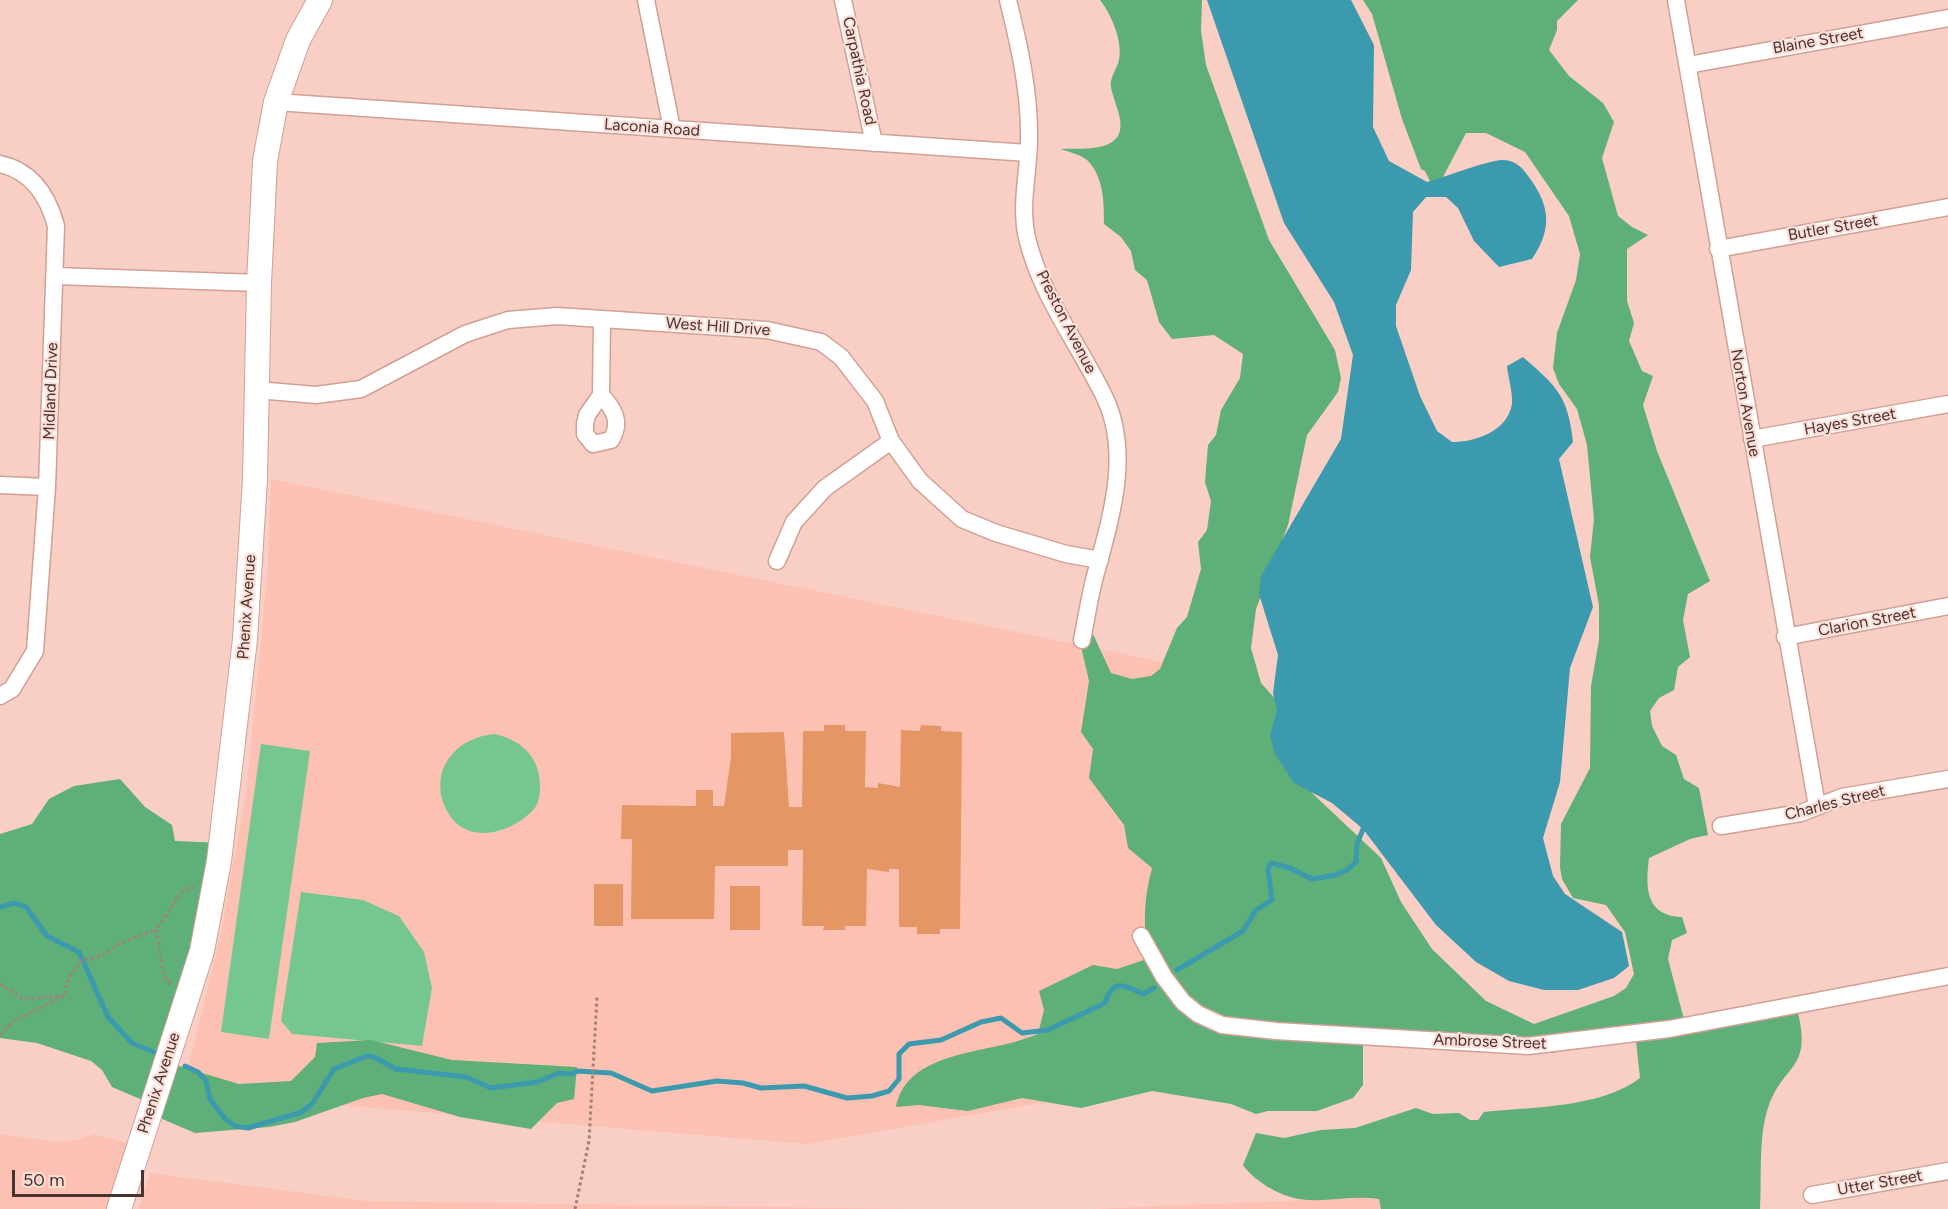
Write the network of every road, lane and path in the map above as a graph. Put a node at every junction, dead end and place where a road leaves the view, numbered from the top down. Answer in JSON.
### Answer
{"nodes":[{"id":1,"x":320,"y":0,"type":"edge"},
{"id":2,"x":646,"y":0,"type":"edge"},
{"id":3,"x":843,"y":0,"type":"edge"},
{"id":4,"x":1008,"y":0,"type":"edge"},
{"id":5,"x":1676,"y":0,"type":"edge"},
{"id":6,"x":1948,"y":18,"type":"edge"},
{"id":7,"x":1688,"y":65,"type":"junction"},
{"id":8,"x":276,"y":102,"type":"junction"},
{"id":9,"x":672,"y":129,"type":"junction"},
{"id":10,"x":874,"y":143,"type":"junction"},
{"id":11,"x":1028,"y":153,"type":"junction"},
{"id":12,"x":0,"y":164,"type":"edge"},
{"id":13,"x":1948,"y":207,"type":"edge"},
{"id":14,"x":1718,"y":249,"type":"junction"},
{"id":15,"x":56,"y":276,"type":"junction"},
{"id":16,"x":259,"y":283,"type":"junction"},
{"id":17,"x":602,"y":320,"type":"junction"},
{"id":18,"x":257,"y":390,"type":"junction"},
{"id":19,"x":601,"y":395,"type":"dead end"},
{"id":20,"x":1948,"y":404,"type":"edge"},
{"id":21,"x":1752,"y":439,"type":"junction"},
{"id":22,"x":891,"y":441,"type":"junction"},
{"id":23,"x":0,"y":484,"type":"edge"},
{"id":24,"x":47,"y":487,"type":"junction"},
{"id":25,"x":1100,"y":560,"type":"junction"},
{"id":26,"x":777,"y":561,"type":"dead end"},
{"id":27,"x":1948,"y":606,"type":"edge"},
{"id":28,"x":1785,"y":637,"type":"junction"},
{"id":29,"x":1082,"y":640,"type":"dead end"},
{"id":30,"x":0,"y":696,"type":"edge"},
{"id":31,"x":1948,"y":779,"type":"edge"},
{"id":32,"x":1817,"y":806,"type":"junction"},
{"id":33,"x":1721,"y":826,"type":"dead end"},
{"id":34,"x":216,"y":881,"type":"junction"},
{"id":35,"x":156,"y":930,"type":"junction"},
{"id":36,"x":1141,"y":936,"type":"dead end"},
{"id":37,"x":1948,"y":976,"type":"edge"},
{"id":38,"x":0,"y":984,"type":"edge"},
{"id":39,"x":64,"y":996,"type":"junction"},
{"id":40,"x":597,"y":997,"type":"dead end"},
{"id":41,"x":186,"y":1000,"type":"junction"},
{"id":42,"x":0,"y":1035,"type":"edge"},
{"id":43,"x":1948,"y":1171,"type":"edge"},
{"id":44,"x":1812,"y":1195,"type":"dead end"},
{"id":45,"x":118,"y":1209,"type":"edge"},
{"id":46,"x":575,"y":1209,"type":"edge"}],
"edges":[{"from":1,"to":8,"type":"main road","name":"Phenix Avenue"},
{"from":2,"to":9,"type":"street"},
{"from":3,"to":10,"type":"street","name":"Carpathia Road"},
{"from":4,"to":11,"type":"street","name":"Preston Avenue"},
{"from":5,"to":7,"type":"street","name":"Norton Avenue"},
{"from":6,"to":7,"type":"street","name":"Blaine Street"},
{"from":7,"to":14,"type":"street","name":"Norton Avenue"},
{"from":8,"to":9,"type":"street","name":"Laconia Road"},
{"from":8,"to":16,"type":"main road","name":"Phenix Avenue"},
{"from":9,"to":10,"type":"street","name":"Laconia Road"},
{"from":10,"to":11,"type":"street","name":"Laconia Road"},
{"from":11,"to":25,"type":"street","name":"Preston Avenue"},
{"from":12,"to":15,"type":"street","name":"Midland Drive"},
{"from":13,"to":14,"type":"street","name":"Butler Street"},
{"from":14,"to":21,"type":"street","name":"Norton Avenue"},
{"from":15,"to":16,"type":"street"},
{"from":15,"to":24,"type":"street","name":"Midland Drive"},
{"from":16,"to":18,"type":"main road","name":"Phenix Avenue"},
{"from":17,"to":18,"type":"street","name":"West Hill Drive"},
{"from":17,"to":19,"type":"street"},
{"from":17,"to":22,"type":"street","name":"West Hill Drive"},
{"from":18,"to":34,"type":"main road","name":"Phenix Avenue"},
{"from":20,"to":21,"type":"street","name":"Hayes Street"},
{"from":21,"to":28,"type":"street","name":"Norton Avenue"},
{"from":22,"to":25,"type":"street","name":"West Hill Drive"},
{"from":22,"to":26,"type":"street"},
{"from":23,"to":24,"type":"street"},
{"from":24,"to":30,"type":"street","name":"Midland Drive"},
{"from":25,"to":29,"type":"street","name":"Preston Avenue"},
{"from":27,"to":28,"type":"street","name":"Clarion Street"},
{"from":28,"to":32,"type":"street","name":"Norton Avenue"},
{"from":31,"to":32,"type":"street","name":"Charles Street"},
{"from":32,"to":33,"type":"street","name":"Charles Street"},
{"from":34,"to":35,"type":"path"},
{"from":34,"to":41,"type":"main road","name":"Phenix Avenue"},
{"from":35,"to":39,"type":"path"},
{"from":35,"to":41,"type":"path"},
{"from":36,"to":37,"type":"street","name":"Ambrose Street"},
{"from":38,"to":39,"type":"path"},
{"from":39,"to":42,"type":"path"},
{"from":40,"to":46,"type":"path"},
{"from":41,"to":45,"type":"main road","name":"Phenix Avenue"},
{"from":43,"to":44,"type":"street","name":"Utter Street"}]}
